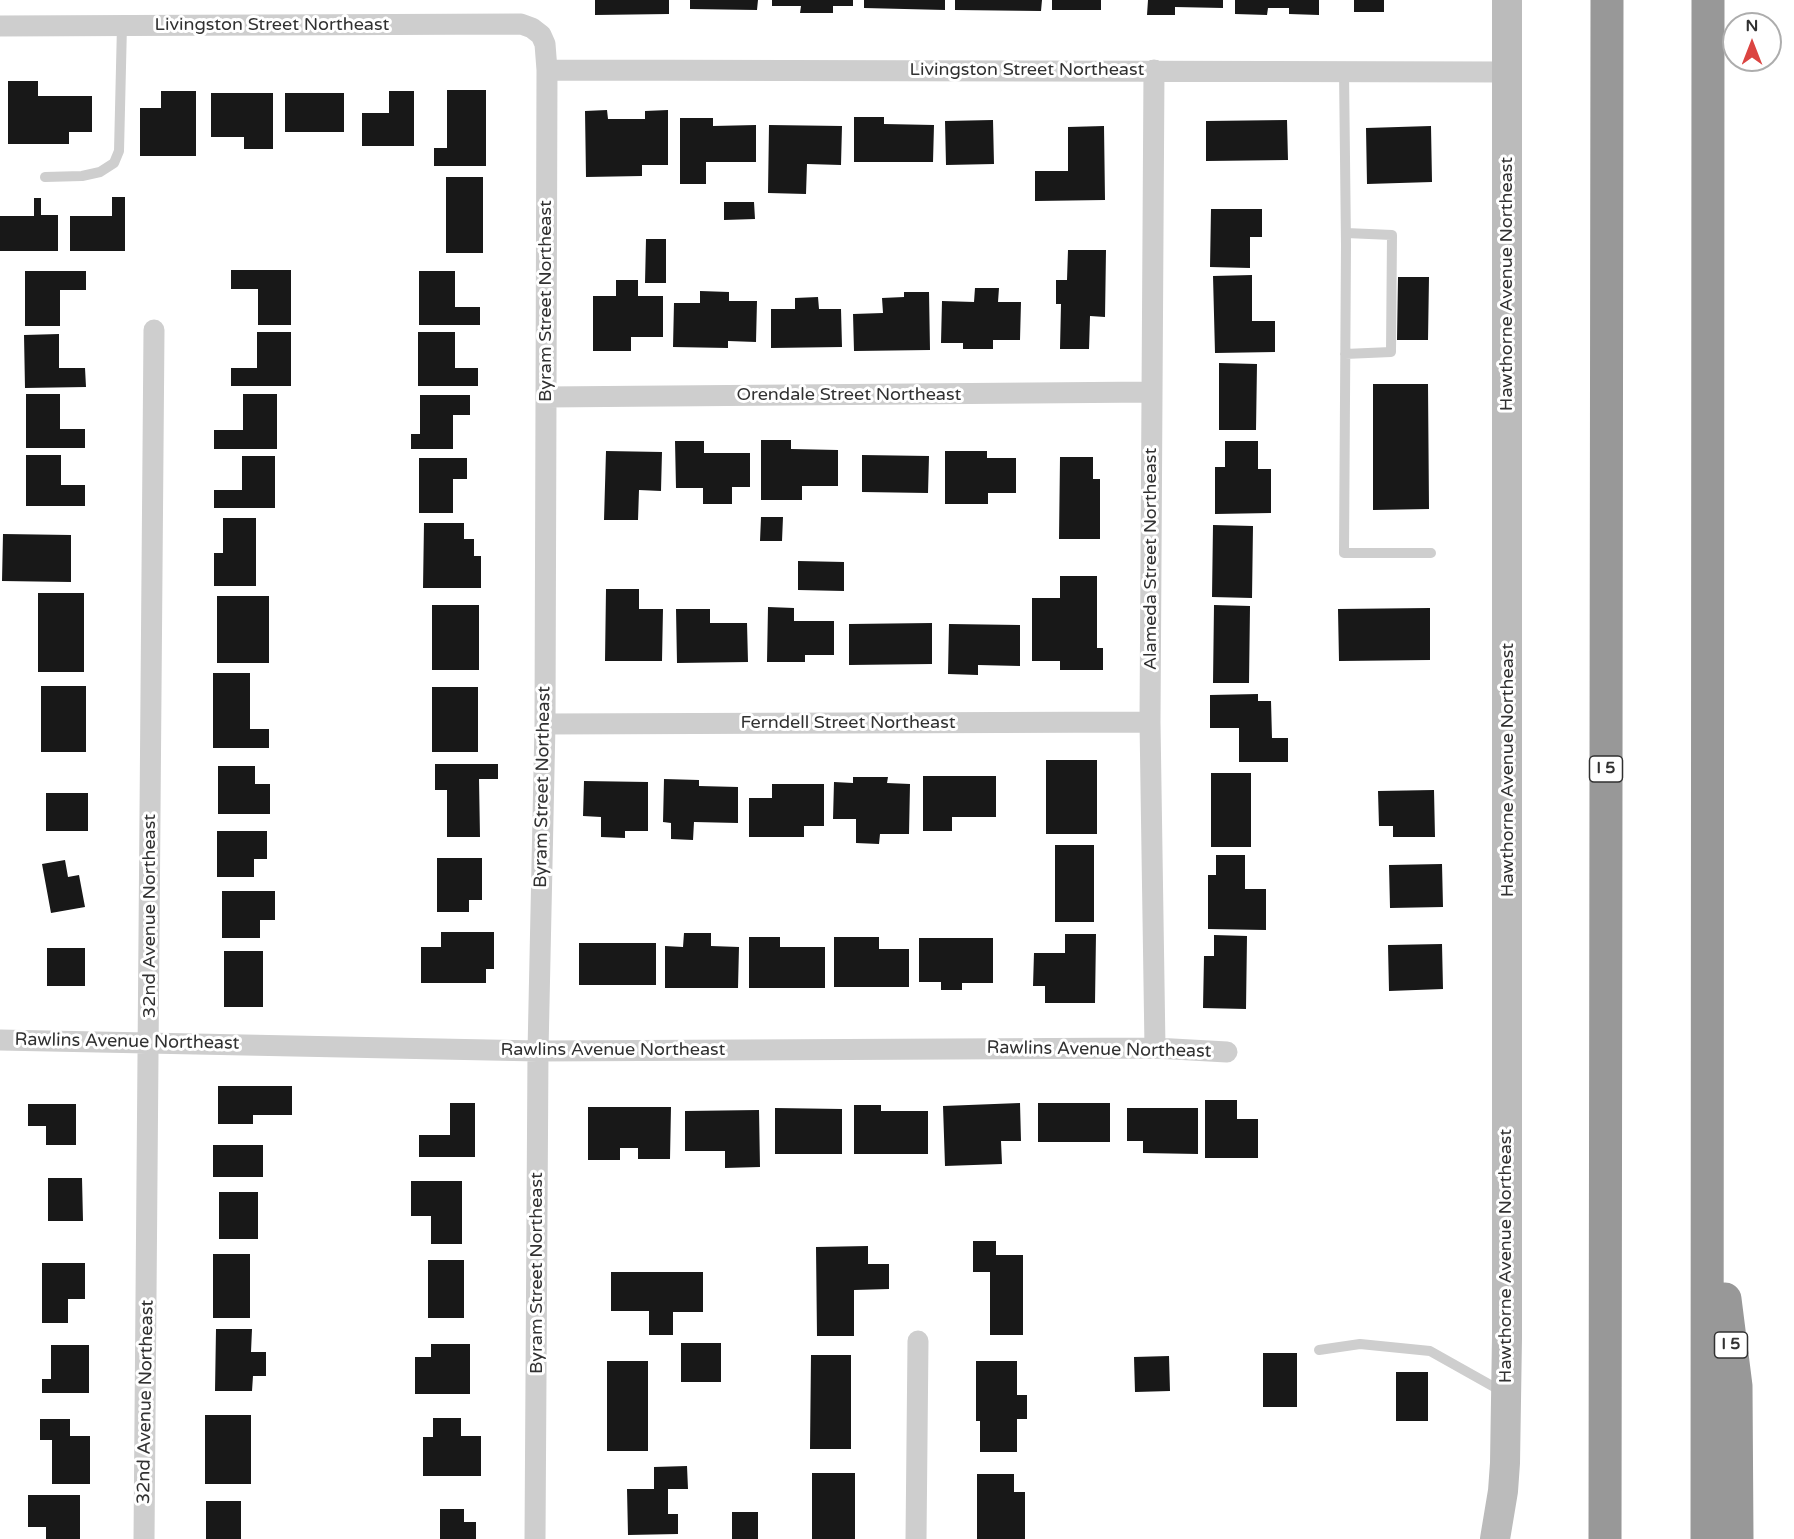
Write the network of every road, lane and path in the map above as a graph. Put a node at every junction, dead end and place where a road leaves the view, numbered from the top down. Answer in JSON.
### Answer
{"nodes":[{"id":1,"x":1507,"y":0,"type":"edge"},
{"id":2,"x":1607,"y":0,"type":"edge"},
{"id":3,"x":1708,"y":0,"type":"edge"},
{"id":4,"x":122,"y":25,"type":"junction"},
{"id":5,"x":0,"y":26,"type":"edge"},
{"id":6,"x":541,"y":35,"type":"joint"},
{"id":7,"x":547,"y":70,"type":"junction"},
{"id":8,"x":1154,"y":70,"type":"junction"},
{"id":9,"x":1344,"y":71,"type":"junction"},
{"id":10,"x":1507,"y":72,"type":"junction"},
{"id":11,"x":45,"y":177,"type":"dead end"},
{"id":12,"x":1346,"y":233,"type":"junction"},
{"id":13,"x":154,"y":330,"type":"dead end"},
{"id":14,"x":1345,"y":354,"type":"junction"},
{"id":15,"x":1152,"y":392,"type":"junction"},
{"id":16,"x":546,"y":397,"type":"junction"},
{"id":17,"x":1431,"y":553,"type":"dead end"},
{"id":18,"x":1150,"y":722,"type":"junction"},
{"id":19,"x":545,"y":724,"type":"junction"},
{"id":20,"x":0,"y":1040,"type":"edge"},
{"id":21,"x":149,"y":1042,"type":"junction"},
{"id":22,"x":1155,"y":1048,"type":"junction"},
{"id":23,"x":538,"y":1050,"type":"junction"},
{"id":24,"x":1227,"y":1052,"type":"dead end"},
{"id":25,"x":1708,"y":1151,"type":"junction"},
{"id":26,"x":918,"y":1341,"type":"dead end"},
{"id":27,"x":1319,"y":1350,"type":"dead end"},
{"id":28,"x":1506,"y":1394,"type":"junction"},
{"id":29,"x":144,"y":1539,"type":"edge"},
{"id":30,"x":535,"y":1539,"type":"edge"},
{"id":31,"x":916,"y":1539,"type":"edge"},
{"id":32,"x":1495,"y":1539,"type":"edge"},
{"id":33,"x":1605,"y":1539,"type":"edge"},
{"id":34,"x":1707,"y":1539,"type":"edge"},
{"id":35,"x":1737,"y":1539,"type":"edge"}],
"edges":[{"from":1,"to":10,"type":"main road","name":"Hawthorne Avenue Northeast"},
{"from":2,"to":33,"type":"highway","number":"I 5"},
{"from":3,"to":25,"type":"highway","number":"I 5"},
{"from":4,"to":5,"type":"street","name":"Livingston Street Northeast"},
{"from":4,"to":6,"type":"street","name":"Livingston Street Northeast"},
{"from":4,"to":11,"type":"lane"},
{"from":6,"to":7,"type":"street","name":"Byram Street Northeast"},
{"from":7,"to":8,"type":"street","name":"Livingston Street Northeast"},
{"from":7,"to":16,"type":"street","name":"Byram Street Northeast"},
{"from":8,"to":9,"type":"street","name":"Livingston Street Northeast"},
{"from":8,"to":15,"type":"street","name":"Alameda Street Northeast"},
{"from":9,"to":10,"type":"street","name":"Livingston Street Northeast"},
{"from":9,"to":12,"type":"lane"},
{"from":10,"to":28,"type":"main road","name":"Hawthorne Avenue Northeast"},
{"from":12,"to":14,"type":"lane"},
{"from":12,"to":14,"type":"lane"},
{"from":13,"to":21,"type":"street","name":"32nd Avenue Northeast"},
{"from":14,"to":17,"type":"lane"},
{"from":15,"to":16,"type":"street","name":"Orendale Street Northeast"},
{"from":15,"to":18,"type":"street","name":"Alameda Street Northeast"},
{"from":16,"to":19,"type":"street","name":"Byram Street Northeast"},
{"from":18,"to":19,"type":"street","name":"Ferndell Street Northeast"},
{"from":18,"to":22,"type":"street","name":"Alameda Street Northeast"},
{"from":19,"to":23,"type":"street","name":"Byram Street Northeast"},
{"from":20,"to":21,"type":"street","name":"Rawlins Avenue Northeast"},
{"from":21,"to":23,"type":"street","name":"Rawlins Avenue Northeast"},
{"from":21,"to":29,"type":"street","name":"32nd Avenue Northeast"},
{"from":22,"to":23,"type":"street","name":"Rawlins Avenue Northeast"},
{"from":22,"to":24,"type":"street","name":"Rawlins Avenue Northeast"},
{"from":23,"to":30,"type":"street","name":"Byram Street Northeast"},
{"from":25,"to":34,"type":"highway","number":"I 5"},
{"from":25,"to":35,"type":"highway","number":"I 5"},
{"from":26,"to":31,"type":"street"},
{"from":27,"to":28,"type":"lane"},
{"from":28,"to":32,"type":"main road","name":"Hawthorne Avenue Northeast"}]}
